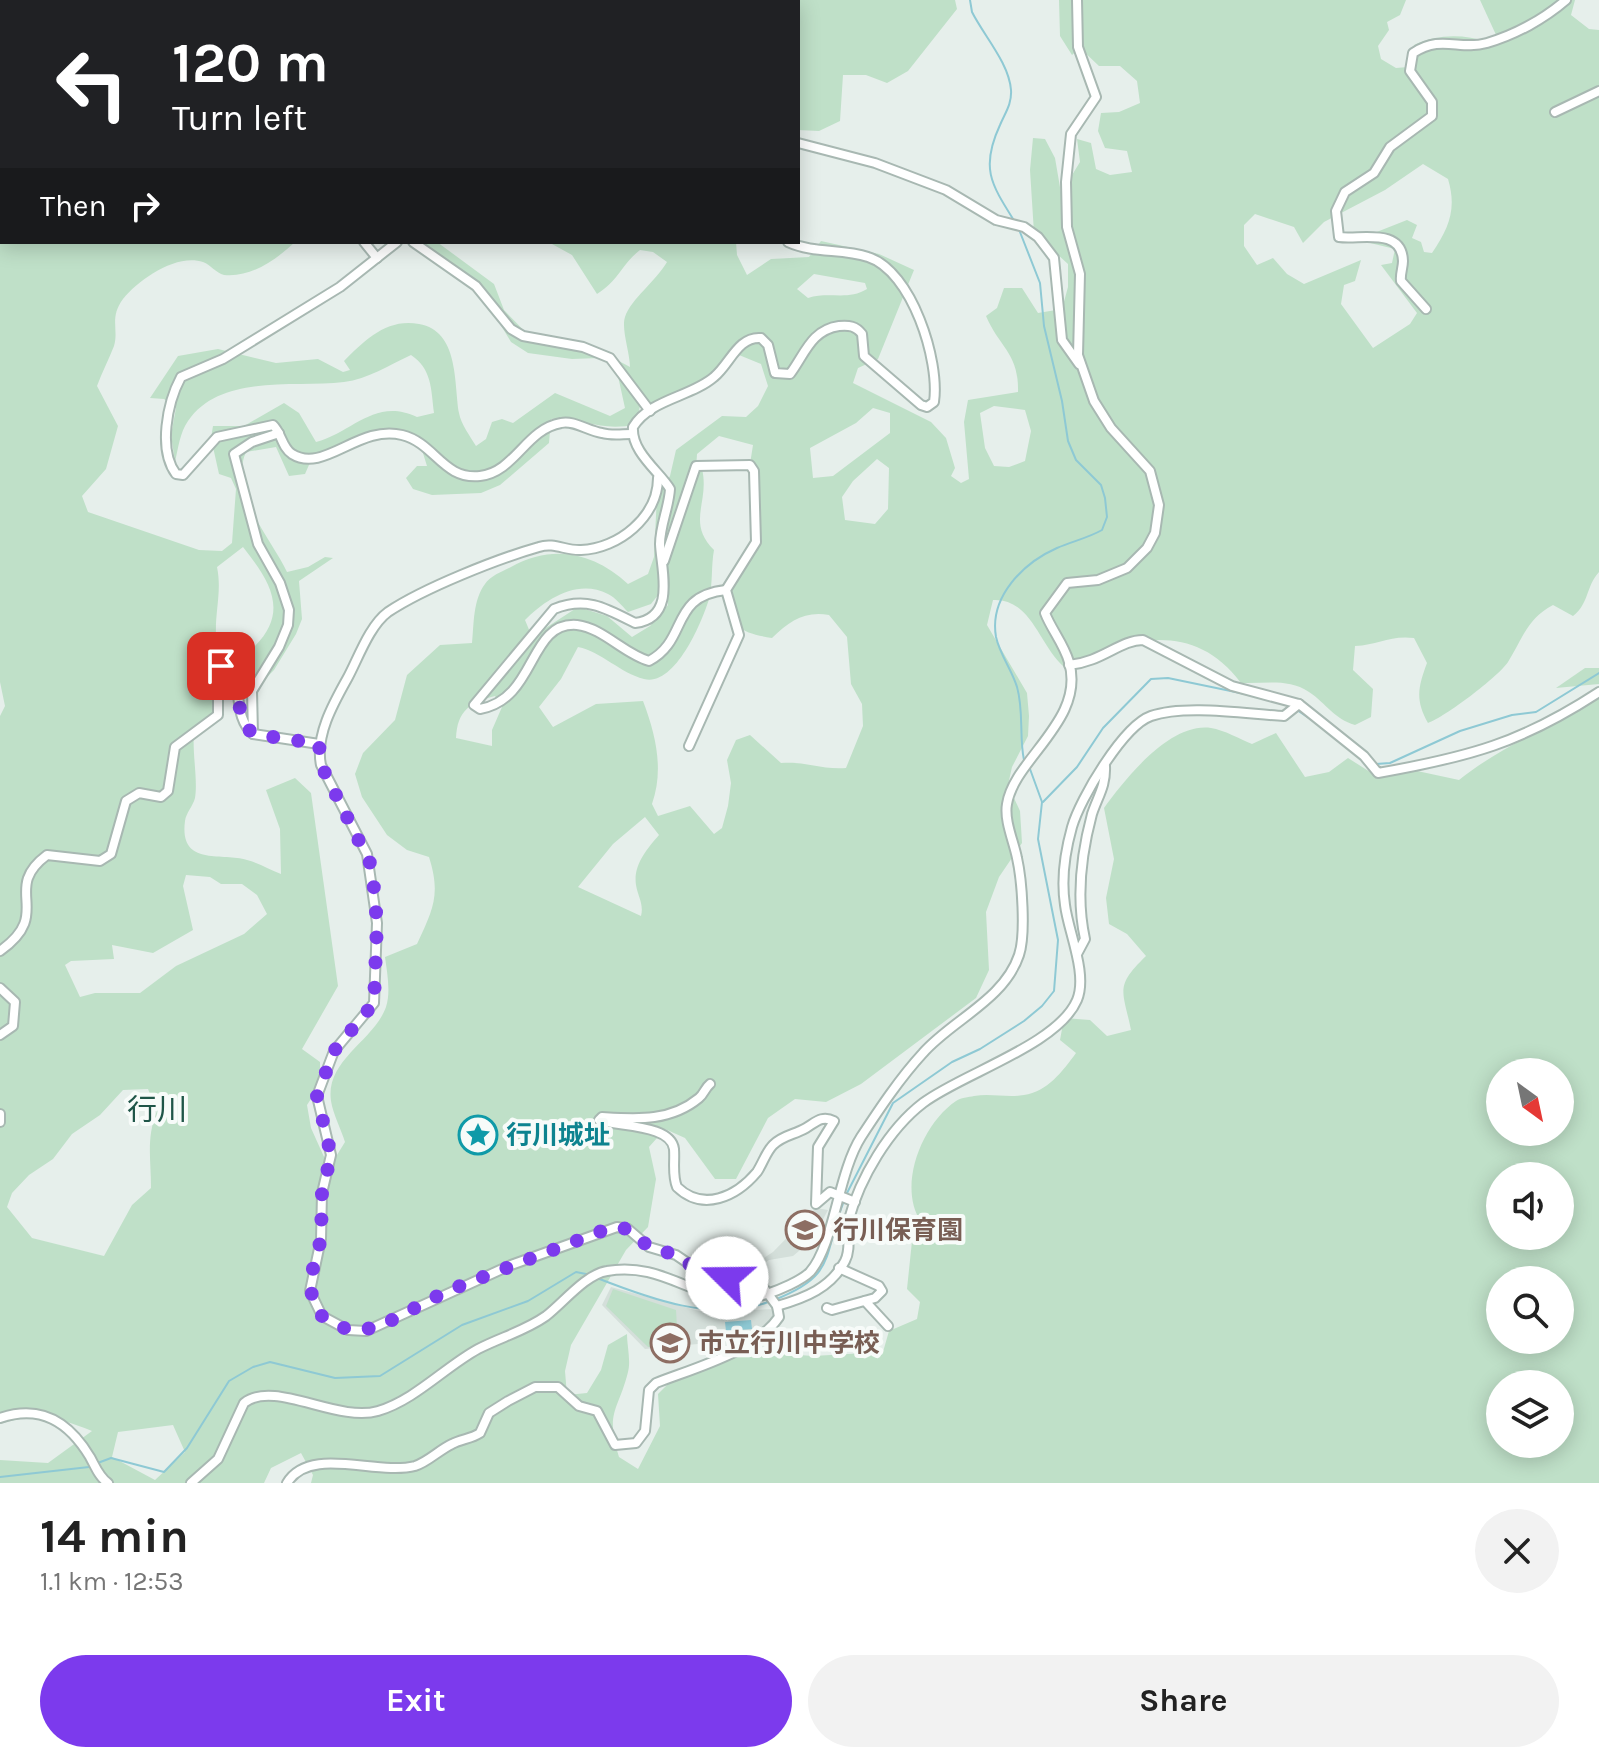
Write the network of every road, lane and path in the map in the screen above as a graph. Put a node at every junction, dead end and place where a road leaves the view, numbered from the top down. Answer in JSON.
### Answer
{"nodes":[{"id":1,"x":1077,"y":0,"type":"edge"},
{"id":2,"x":1566,"y":0,"type":"edge"},
{"id":3,"x":1599,"y":91,"type":"edge"},
{"id":4,"x":1555,"y":112,"type":"dead end"},
{"id":5,"x":800,"y":144,"type":"edge"},
{"id":6,"x":366,"y":244,"type":"edge"},
{"id":7,"x":394,"y":244,"type":"edge"},
{"id":8,"x":416,"y":244,"type":"edge"},
{"id":9,"x":794,"y":244,"type":"edge"},
{"id":10,"x":377,"y":258,"type":"junction"},
{"id":11,"x":1426,"y":309,"type":"dead end"},
{"id":12,"x":1081,"y":367,"type":"junction"},
{"id":13,"x":650,"y":411,"type":"junction"},
{"id":14,"x":279,"y":433,"type":"junction"},
{"id":15,"x":632,"y":434,"type":"junction"},
{"id":16,"x":658,"y":478,"type":"junction"},
{"id":17,"x":664,"y":561,"type":"junction"},
{"id":18,"x":726,"y":590,"type":"junction"},
{"id":19,"x":1069,"y":665,"type":"junction"},
{"id":20,"x":1599,"y":692,"type":"edge"},
{"id":21,"x":1299,"y":704,"type":"junction"},
{"id":22,"x":253,"y":734,"type":"junction"},
{"id":23,"x":319,"y":744,"type":"junction"},
{"id":24,"x":689,"y":746,"type":"dead end"},
{"id":25,"x":1105,"y":765,"type":"junction"},
{"id":26,"x":0,"y":951,"type":"edge"},
{"id":27,"x":1077,"y":954,"type":"junction"},
{"id":28,"x":0,"y":988,"type":"edge"},
{"id":29,"x":0,"y":1035,"type":"edge"},
{"id":30,"x":710,"y":1084,"type":"dead end"},
{"id":31,"x":0,"y":1114,"type":"edge"},
{"id":32,"x":0,"y":1122,"type":"edge"},
{"id":33,"x":838,"y":1195,"type":"junction"},
{"id":34,"x":855,"y":1202,"type":"junction"},
{"id":35,"x":839,"y":1268,"type":"junction"},
{"id":36,"x":766,"y":1294,"type":"junction"},
{"id":37,"x":865,"y":1301,"type":"junction"},
{"id":38,"x":777,"y":1306,"type":"junction"},
{"id":39,"x":827,"y":1308,"type":"dead end"},
{"id":40,"x":888,"y":1326,"type":"dead end"},
{"id":41,"x":0,"y":1418,"type":"edge"},
{"id":42,"x":289,"y":1480,"type":"edge"},
{"id":43,"x":106,"y":1482,"type":"edge"},
{"id":44,"x":191,"y":1483,"type":"edge"},
{"id":45,"x":278,"y":1483,"type":"edge"}],
"edges":[{"from":1,"to":12,"type":"street"},
{"from":2,"to":11,"type":"street"},
{"from":3,"to":4,"type":"street"},
{"from":5,"to":12,"type":"street"},
{"from":6,"to":10,"type":"street"},
{"from":7,"to":10,"type":"street"},
{"from":8,"to":13,"type":"street"},
{"from":9,"to":13,"type":"street"},
{"from":10,"to":14,"type":"street"},
{"from":12,"to":19,"type":"street"},
{"from":13,"to":15,"type":"street"},
{"from":14,"to":15,"type":"street"},
{"from":14,"to":22,"type":"street"},
{"from":15,"to":16,"type":"street"},
{"from":16,"to":17,"type":"street"},
{"from":16,"to":23,"type":"street"},
{"from":17,"to":18,"type":"street"},
{"from":17,"to":18,"type":"street"},
{"from":18,"to":24,"type":"street"},
{"from":19,"to":21,"type":"street"},
{"from":19,"to":33,"type":"street"},
{"from":20,"to":21,"type":"street"},
{"from":21,"to":25,"type":"street"},
{"from":22,"to":23,"type":"street"},
{"from":22,"to":26,"type":"street"},
{"from":23,"to":36,"type":"street"},
{"from":25,"to":27,"type":"street"},
{"from":25,"to":27,"type":"street"},
{"from":27,"to":34,"type":"street"},
{"from":28,"to":29,"type":"street"},
{"from":30,"to":33,"type":"street"},
{"from":31,"to":32,"type":"street"},
{"from":33,"to":34,"type":"street"},
{"from":33,"to":36,"type":"street"},
{"from":34,"to":35,"type":"street"},
{"from":35,"to":37,"type":"street"},
{"from":35,"to":38,"type":"street"},
{"from":36,"to":38,"type":"street"},
{"from":36,"to":44,"type":"street"},
{"from":37,"to":39,"type":"street"},
{"from":37,"to":40,"type":"street"},
{"from":38,"to":42,"type":"street"},
{"from":41,"to":43,"type":"street"},
{"from":42,"to":45,"type":"street"}]}
